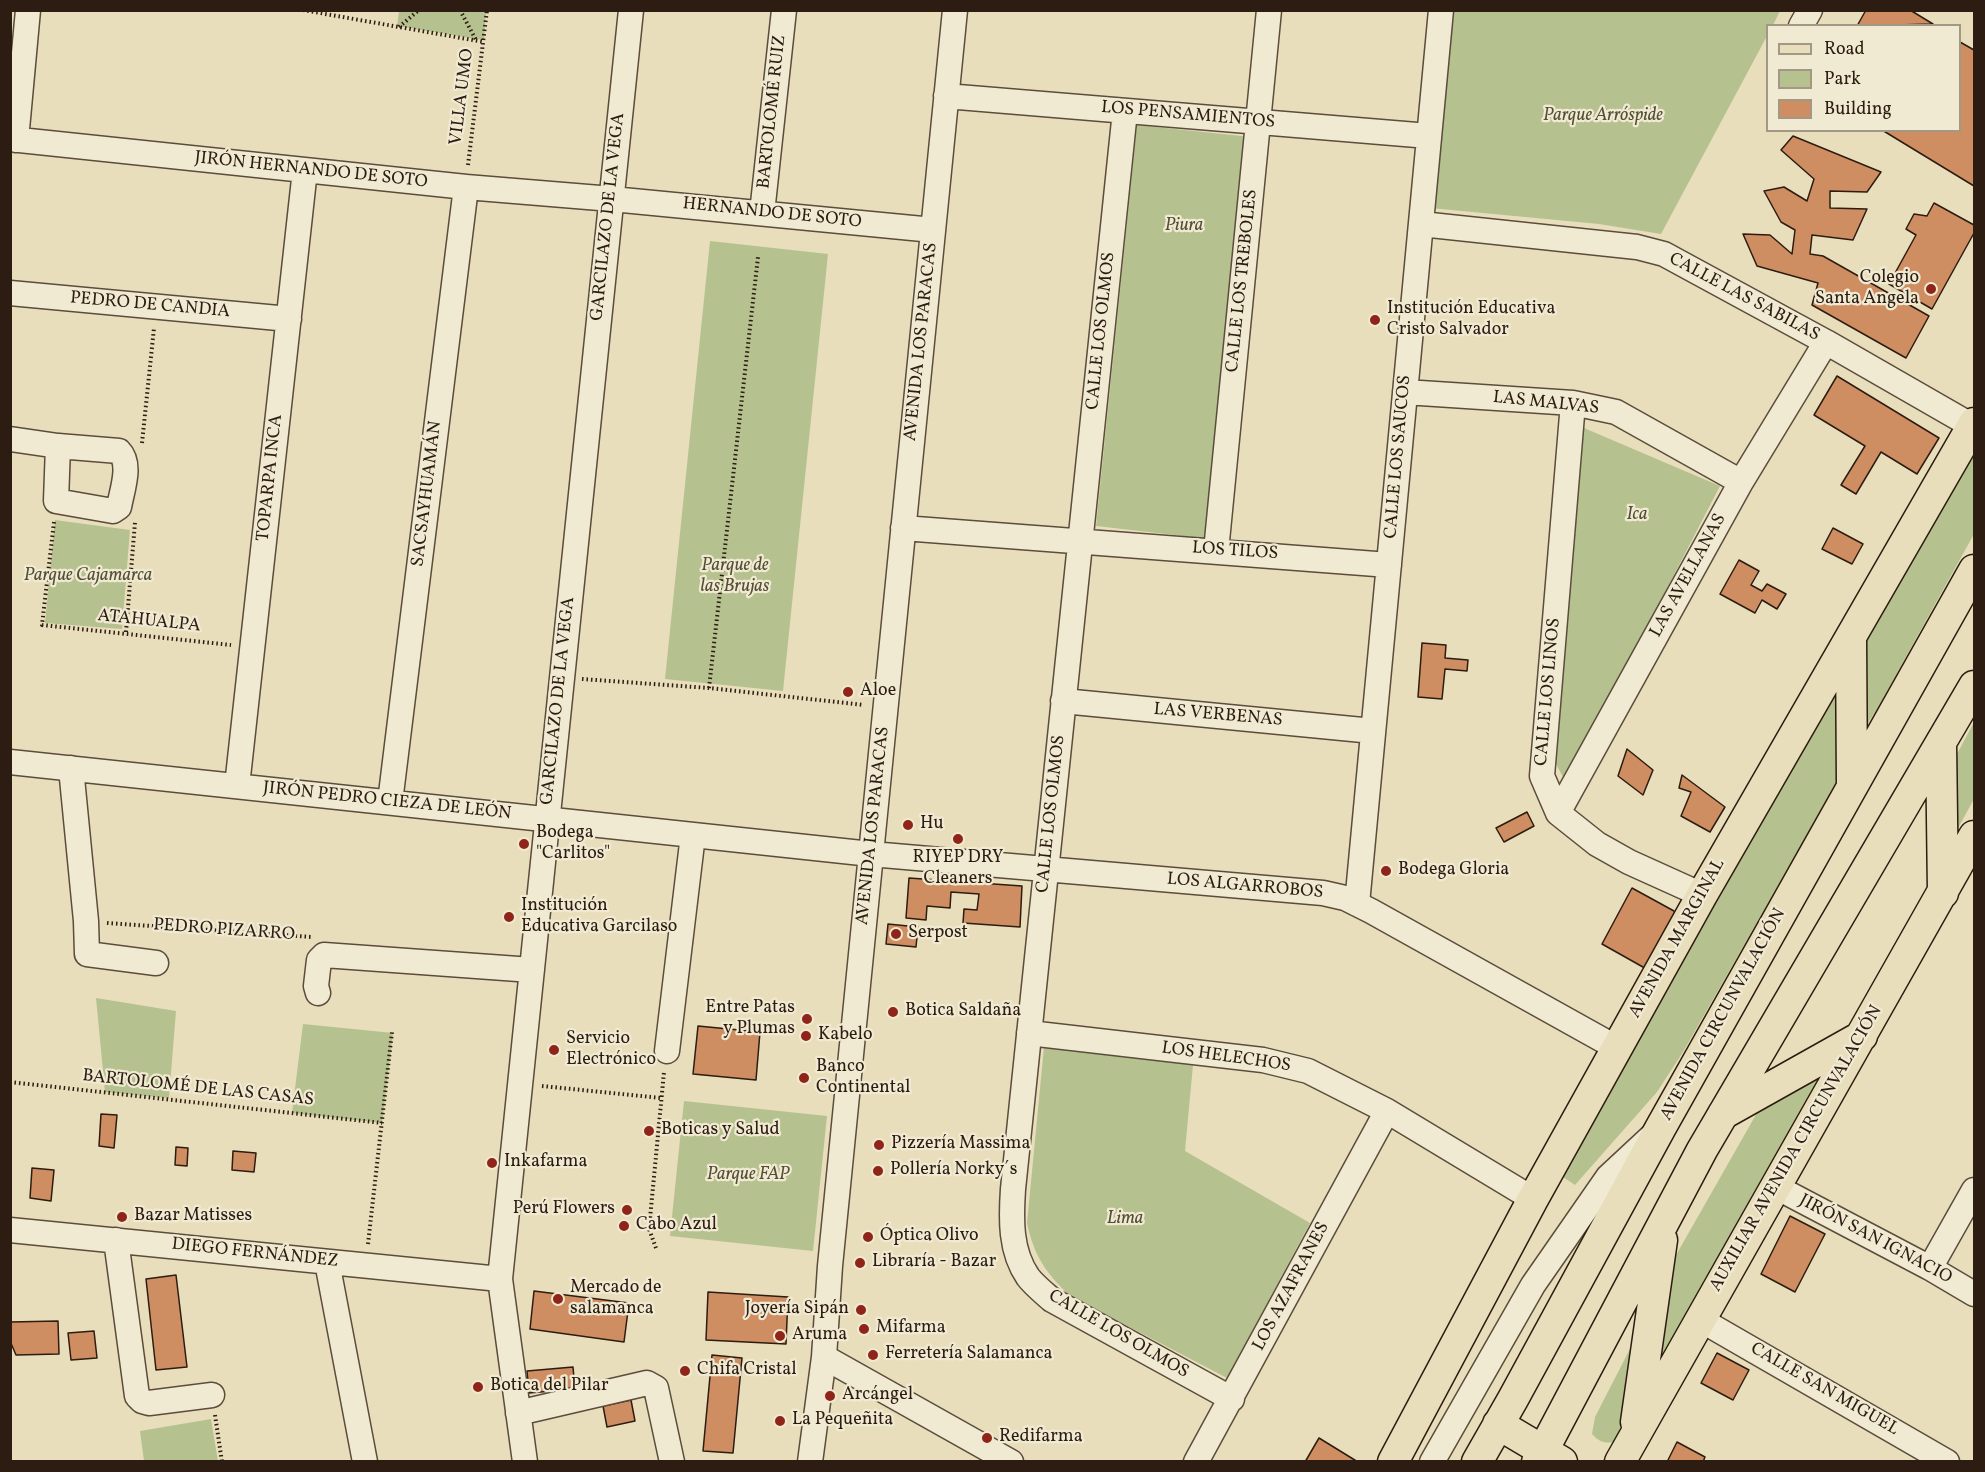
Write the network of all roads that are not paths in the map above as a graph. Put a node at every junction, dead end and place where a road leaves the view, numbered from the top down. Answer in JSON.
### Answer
{"nodes":[{"id":1,"x":28,"y":10,"type":"edge"},
{"id":2,"x":631,"y":10,"type":"edge"},
{"id":3,"x":784,"y":10,"type":"edge"},
{"id":4,"x":955,"y":10,"type":"edge"},
{"id":5,"x":1269,"y":10,"type":"edge"},
{"id":6,"x":1441,"y":10,"type":"edge"},
{"id":7,"x":1810,"y":10,"type":"edge"},
{"id":8,"x":1802,"y":24,"type":"edge"},
{"id":9,"x":946,"y":96,"type":"junction"},
{"id":10,"x":1125,"y":111,"type":"junction"},
{"id":11,"x":1258,"y":122,"type":"junction"},
{"id":12,"x":1429,"y":136,"type":"junction"},
{"id":13,"x":13,"y":140,"type":"edge"},
{"id":14,"x":305,"y":170,"type":"junction"},
{"id":15,"x":466,"y":187,"type":"junction"},
{"id":16,"x":612,"y":199,"type":"junction"},
{"id":17,"x":762,"y":213,"type":"junction"},
{"id":18,"x":1420,"y":224,"type":"junction"},
{"id":19,"x":933,"y":230,"type":"junction"},
{"id":20,"x":10,"y":293,"type":"edge"},
{"id":21,"x":289,"y":320,"type":"junction"},
{"id":22,"x":1826,"y":342,"type":"junction"},
{"id":23,"x":1405,"y":392,"type":"junction"},
{"id":24,"x":1573,"y":403,"type":"junction"},
{"id":25,"x":1974,"y":425,"type":"edge"},
{"id":26,"x":10,"y":439,"type":"edge"},
{"id":27,"x":58,"y":446,"type":"junction"},
{"id":28,"x":1741,"y":482,"type":"junction"},
{"id":29,"x":903,"y":528,"type":"junction"},
{"id":30,"x":1080,"y":540,"type":"junction"},
{"id":31,"x":1216,"y":551,"type":"junction"},
{"id":32,"x":1389,"y":565,"type":"junction"},
{"id":33,"x":1974,"y":570,"type":"edge"},
{"id":34,"x":1851,"y":634,"type":"junction"},
{"id":35,"x":1974,"y":686,"type":"edge"},
{"id":36,"x":1064,"y":701,"type":"junction"},
{"id":37,"x":1373,"y":731,"type":"junction"},
{"id":38,"x":1941,"y":743,"type":"junction"},
{"id":39,"x":10,"y":762,"type":"edge"},
{"id":40,"x":71,"y":768,"type":"junction"},
{"id":41,"x":237,"y":786,"type":"junction"},
{"id":42,"x":1852,"y":789,"type":"junction"},
{"id":43,"x":390,"y":802,"type":"junction"},
{"id":44,"x":1558,"y":813,"type":"junction"},
{"id":45,"x":548,"y":819,"type":"junction"},
{"id":46,"x":693,"y":835,"type":"junction"},
{"id":47,"x":1974,"y":836,"type":"edge"},
{"id":48,"x":871,"y":854,"type":"junction"},
{"id":49,"x":1046,"y":869,"type":"junction"},
{"id":50,"x":1943,"y":892,"type":"junction"},
{"id":51,"x":1702,"y":895,"type":"junction"},
{"id":52,"x":1357,"y":904,"type":"junction"},
{"id":53,"x":156,"y":963,"type":"dead end"},
{"id":54,"x":532,"y":970,"type":"junction"},
{"id":55,"x":318,"y":993,"type":"dead end"},
{"id":56,"x":1029,"y":1033,"type":"junction"},
{"id":57,"x":1862,"y":1036,"type":"junction"},
{"id":58,"x":1617,"y":1048,"type":"junction"},
{"id":59,"x":667,"y":1051,"type":"road end"},
{"id":60,"x":1387,"y":1111,"type":"junction"},
{"id":61,"x":1723,"y":1114,"type":"junction"},
{"id":62,"x":1661,"y":1127,"type":"junction"},
{"id":63,"x":1776,"y":1187,"type":"junction"},
{"id":64,"x":1974,"y":1190,"type":"edge"},
{"id":65,"x":1533,"y":1199,"type":"junction"},
{"id":66,"x":1665,"y":1218,"type":"junction"},
{"id":67,"x":10,"y":1230,"type":"edge"},
{"id":68,"x":116,"y":1240,"type":"junction"},
{"id":69,"x":327,"y":1262,"type":"junction"},
{"id":70,"x":1930,"y":1268,"type":"junction"},
{"id":71,"x":500,"y":1279,"type":"junction"},
{"id":72,"x":1974,"y":1294,"type":"edge"},
{"id":73,"x":1701,"y":1320,"type":"junction"},
{"id":74,"x":824,"y":1357,"type":"junction"},
{"id":75,"x":212,"y":1395,"type":"road end"},
{"id":76,"x":1232,"y":1399,"type":"junction"},
{"id":77,"x":518,"y":1413,"type":"junction"},
{"id":78,"x":1498,"y":1424,"type":"junction"},
{"id":79,"x":1627,"y":1449,"type":"edge"},
{"id":80,"x":1547,"y":1458,"type":"edge"},
{"id":81,"x":364,"y":1461,"type":"edge"},
{"id":82,"x":525,"y":1461,"type":"edge"},
{"id":83,"x":672,"y":1461,"type":"edge"},
{"id":84,"x":810,"y":1461,"type":"edge"},
{"id":85,"x":1011,"y":1461,"type":"edge"},
{"id":86,"x":1196,"y":1461,"type":"edge"},
{"id":87,"x":1393,"y":1461,"type":"edge"},
{"id":88,"x":1432,"y":1461,"type":"edge"},
{"id":89,"x":1477,"y":1461,"type":"edge"},
{"id":90,"x":1947,"y":1461,"type":"edge"}],
"edges":[{"from":1,"to":13,"type":"street"},
{"from":2,"to":16,"type":"street","name":"GARCILAZO DE LA VEGA"},
{"from":3,"to":17,"type":"street","name":"BARTOLOMÉ RUIZ"},
{"from":4,"to":9,"type":"street","name":"AVENIDA LOS PARACAS"},
{"from":5,"to":11,"type":"street","name":"CALLE LOS TREBOLES"},
{"from":6,"to":12,"type":"street","name":"CALLE LOS SAUCOS"},
{"from":7,"to":8,"type":"street"},
{"from":9,"to":10,"type":"street","name":"LOS PENSAMIENTOS"},
{"from":9,"to":19,"type":"street","name":"AVENIDA LOS PARACAS"},
{"from":10,"to":11,"type":"street","name":"LOS PENSAMIENTOS"},
{"from":10,"to":30,"type":"street","name":"CALLE LOS OLMOS"},
{"from":11,"to":12,"type":"street","name":"LOS PENSAMIENTOS"},
{"from":11,"to":31,"type":"street","name":"CALLE LOS TREBOLES"},
{"from":12,"to":18,"type":"street","name":"CALLE LOS SAUCOS"},
{"from":13,"to":14,"type":"street","name":"JIRÓN HERNANDO DE SOTO"},
{"from":14,"to":15,"type":"street","name":"JIRÓN HERNANDO DE SOTO"},
{"from":14,"to":21,"type":"street","name":"TOPARPA INCA"},
{"from":15,"to":16,"type":"street","name":"JIRÓN HERNANDO DE SOTO"},
{"from":15,"to":43,"type":"street","name":"SACSAYHUAMÁN"},
{"from":16,"to":17,"type":"street","name":"HERNANDO DE SOTO"},
{"from":16,"to":45,"type":"street","name":"GARCILAZO DE LA VEGA"},
{"from":17,"to":19,"type":"street","name":"HERNANDO DE SOTO"},
{"from":18,"to":22,"type":"street","name":"CALLE LAS SABILAS"},
{"from":18,"to":23,"type":"street","name":"CALLE LOS SAUCOS"},
{"from":19,"to":29,"type":"street","name":"AVENIDA LOS PARACAS"},
{"from":20,"to":21,"type":"street","name":"PEDRO DE CANDIA"},
{"from":21,"to":41,"type":"street","name":"TOPARPA INCA"},
{"from":22,"to":25,"type":"street","name":"CALLE LAS SABILAS"},
{"from":22,"to":28,"type":"street","name":"LAS AVELLANAS"},
{"from":23,"to":24,"type":"street","name":"LAS MALVAS"},
{"from":23,"to":32,"type":"street","name":"CALLE LOS SAUCOS"},
{"from":24,"to":28,"type":"street","name":"LAS MALVAS"},
{"from":24,"to":44,"type":"street","name":"CALLE LOS LINOS"},
{"from":25,"to":34,"type":"main road","name":"AVENIDA MARGINAL"},
{"from":26,"to":27,"type":"street"},
{"from":27,"to":27,"type":"street"},
{"from":28,"to":44,"type":"street","name":"LAS AVELLANAS"},
{"from":29,"to":30,"type":"street","name":"LOS TILOS"},
{"from":29,"to":48,"type":"street","name":"AVENIDA LOS PARACAS"},
{"from":30,"to":31,"type":"street","name":"LOS TILOS"},
{"from":30,"to":36,"type":"street","name":"CALLE LOS OLMOS"},
{"from":31,"to":32,"type":"street","name":"LOS TILOS"},
{"from":32,"to":37,"type":"street","name":"CALLE LOS SAUCOS"},
{"from":33,"to":42,"type":"main road","name":"AVENIDA CIRCUNVALACIÓN"},
{"from":34,"to":42,"type":"main road"},
{"from":34,"to":51,"type":"main road","name":"AVENIDA MARGINAL"},
{"from":35,"to":38,"type":"main road"},
{"from":36,"to":37,"type":"street","name":"LAS VERBENAS"},
{"from":36,"to":49,"type":"street","name":"CALLE LOS OLMOS"},
{"from":37,"to":52,"type":"street","name":"CALLE LOS SAUCOS"},
{"from":38,"to":50,"type":"main road"},
{"from":38,"to":61,"type":"main road"},
{"from":39,"to":40,"type":"street","name":"JIRÓN PEDRO CIEZA DE LEÓN"},
{"from":40,"to":41,"type":"street","name":"JIRÓN PEDRO CIEZA DE LEÓN"},
{"from":40,"to":53,"type":"street"},
{"from":41,"to":43,"type":"street","name":"JIRÓN PEDRO CIEZA DE LEÓN"},
{"from":42,"to":62,"type":"main road","name":"AVENIDA CIRCUNVALACIÓN"},
{"from":43,"to":45,"type":"street","name":"JIRÓN PEDRO CIEZA DE LEÓN"},
{"from":44,"to":51,"type":"street","name":"CALLE LOS LINOS"},
{"from":45,"to":46,"type":"street","name":"JIRÓN PEDRO CIEZA DE LEÓN"},
{"from":45,"to":54,"type":"street","name":"GARCILAZO DE LA VEGA"},
{"from":46,"to":48,"type":"street","name":"JIRÓN PEDRO CIEZA DE LEÓN"},
{"from":46,"to":59,"type":"street"},
{"from":47,"to":50,"type":"main road","name":"AUXILIAR AVENIDA CIRCUNVALACIÓN"},
{"from":48,"to":49,"type":"street","name":"LOS ALGARROBOS"},
{"from":48,"to":74,"type":"street","name":"AVENIDA LOS PARACAS"},
{"from":49,"to":52,"type":"street","name":"LOS ALGARROBOS"},
{"from":49,"to":56,"type":"street","name":"CALLE LOS OLMOS"},
{"from":50,"to":57,"type":"main road","name":"AUXILIAR AVENIDA CIRCUNVALACIÓN"},
{"from":51,"to":58,"type":"main road","name":"AVENIDA MARGINAL"},
{"from":52,"to":58,"type":"street","name":"LOS ALGARROBOS"},
{"from":54,"to":55,"type":"street"},
{"from":54,"to":71,"type":"street","name":"GARCILAZO DE LA VEGA"},
{"from":56,"to":60,"type":"street","name":"LOS HELECHOS"},
{"from":56,"to":76,"type":"street","name":"CALLE LOS OLMOS"},
{"from":57,"to":61,"type":"main road"},
{"from":57,"to":63,"type":"main road","name":"AUXILIAR AVENIDA CIRCUNVALACIÓN"},
{"from":58,"to":65,"type":"main road","name":"AVENIDA MARGINAL"},
{"from":60,"to":65,"type":"street","name":"LOS HELECHOS"},
{"from":60,"to":76,"type":"street","name":"LOS AZAFRANES"},
{"from":61,"to":66,"type":"main road"},
{"from":62,"to":78,"type":"main road","name":"AVENIDA CIRCUNVALACIÓN"},
{"from":62,"to":88,"type":"street"},
{"from":63,"to":70,"type":"street","name":"JIRÓN SAN IGNACIO"},
{"from":63,"to":73,"type":"main road","name":"AUXILIAR AVENIDA CIRCUNVALACIÓN"},
{"from":64,"to":70,"type":"street"},
{"from":65,"to":87,"type":"main road","name":"AVENIDA MARGINAL"},
{"from":66,"to":79,"type":"main road"},
{"from":66,"to":80,"type":"main road"},
{"from":67,"to":68,"type":"street","name":"DIEGO FERNÁNDEZ"},
{"from":68,"to":69,"type":"street","name":"DIEGO FERNÁNDEZ"},
{"from":68,"to":75,"type":"street"},
{"from":69,"to":71,"type":"street","name":"DIEGO FERNÁNDEZ"},
{"from":69,"to":81,"type":"street"},
{"from":70,"to":72,"type":"street","name":"JIRÓN SAN IGNACIO"},
{"from":71,"to":77,"type":"street","name":"GARCILAZO DE LA VEGA"},
{"from":73,"to":79,"type":"main road","name":"AUXILIAR AVENIDA CIRCUNVALACIÓN"},
{"from":73,"to":90,"type":"street","name":"CALLE SAN MIGUEL"},
{"from":74,"to":84,"type":"street","name":"AVENIDA LOS PARACAS"},
{"from":74,"to":85,"type":"street"},
{"from":76,"to":86,"type":"street","name":"LOS AZAFRANES"},
{"from":77,"to":82,"type":"street","name":"GARCILAZO DE LA VEGA"},
{"from":77,"to":83,"type":"street"},
{"from":78,"to":80,"type":"main road"},
{"from":78,"to":89,"type":"main road","name":"AVENIDA CIRCUNVALACIÓN"}]}
